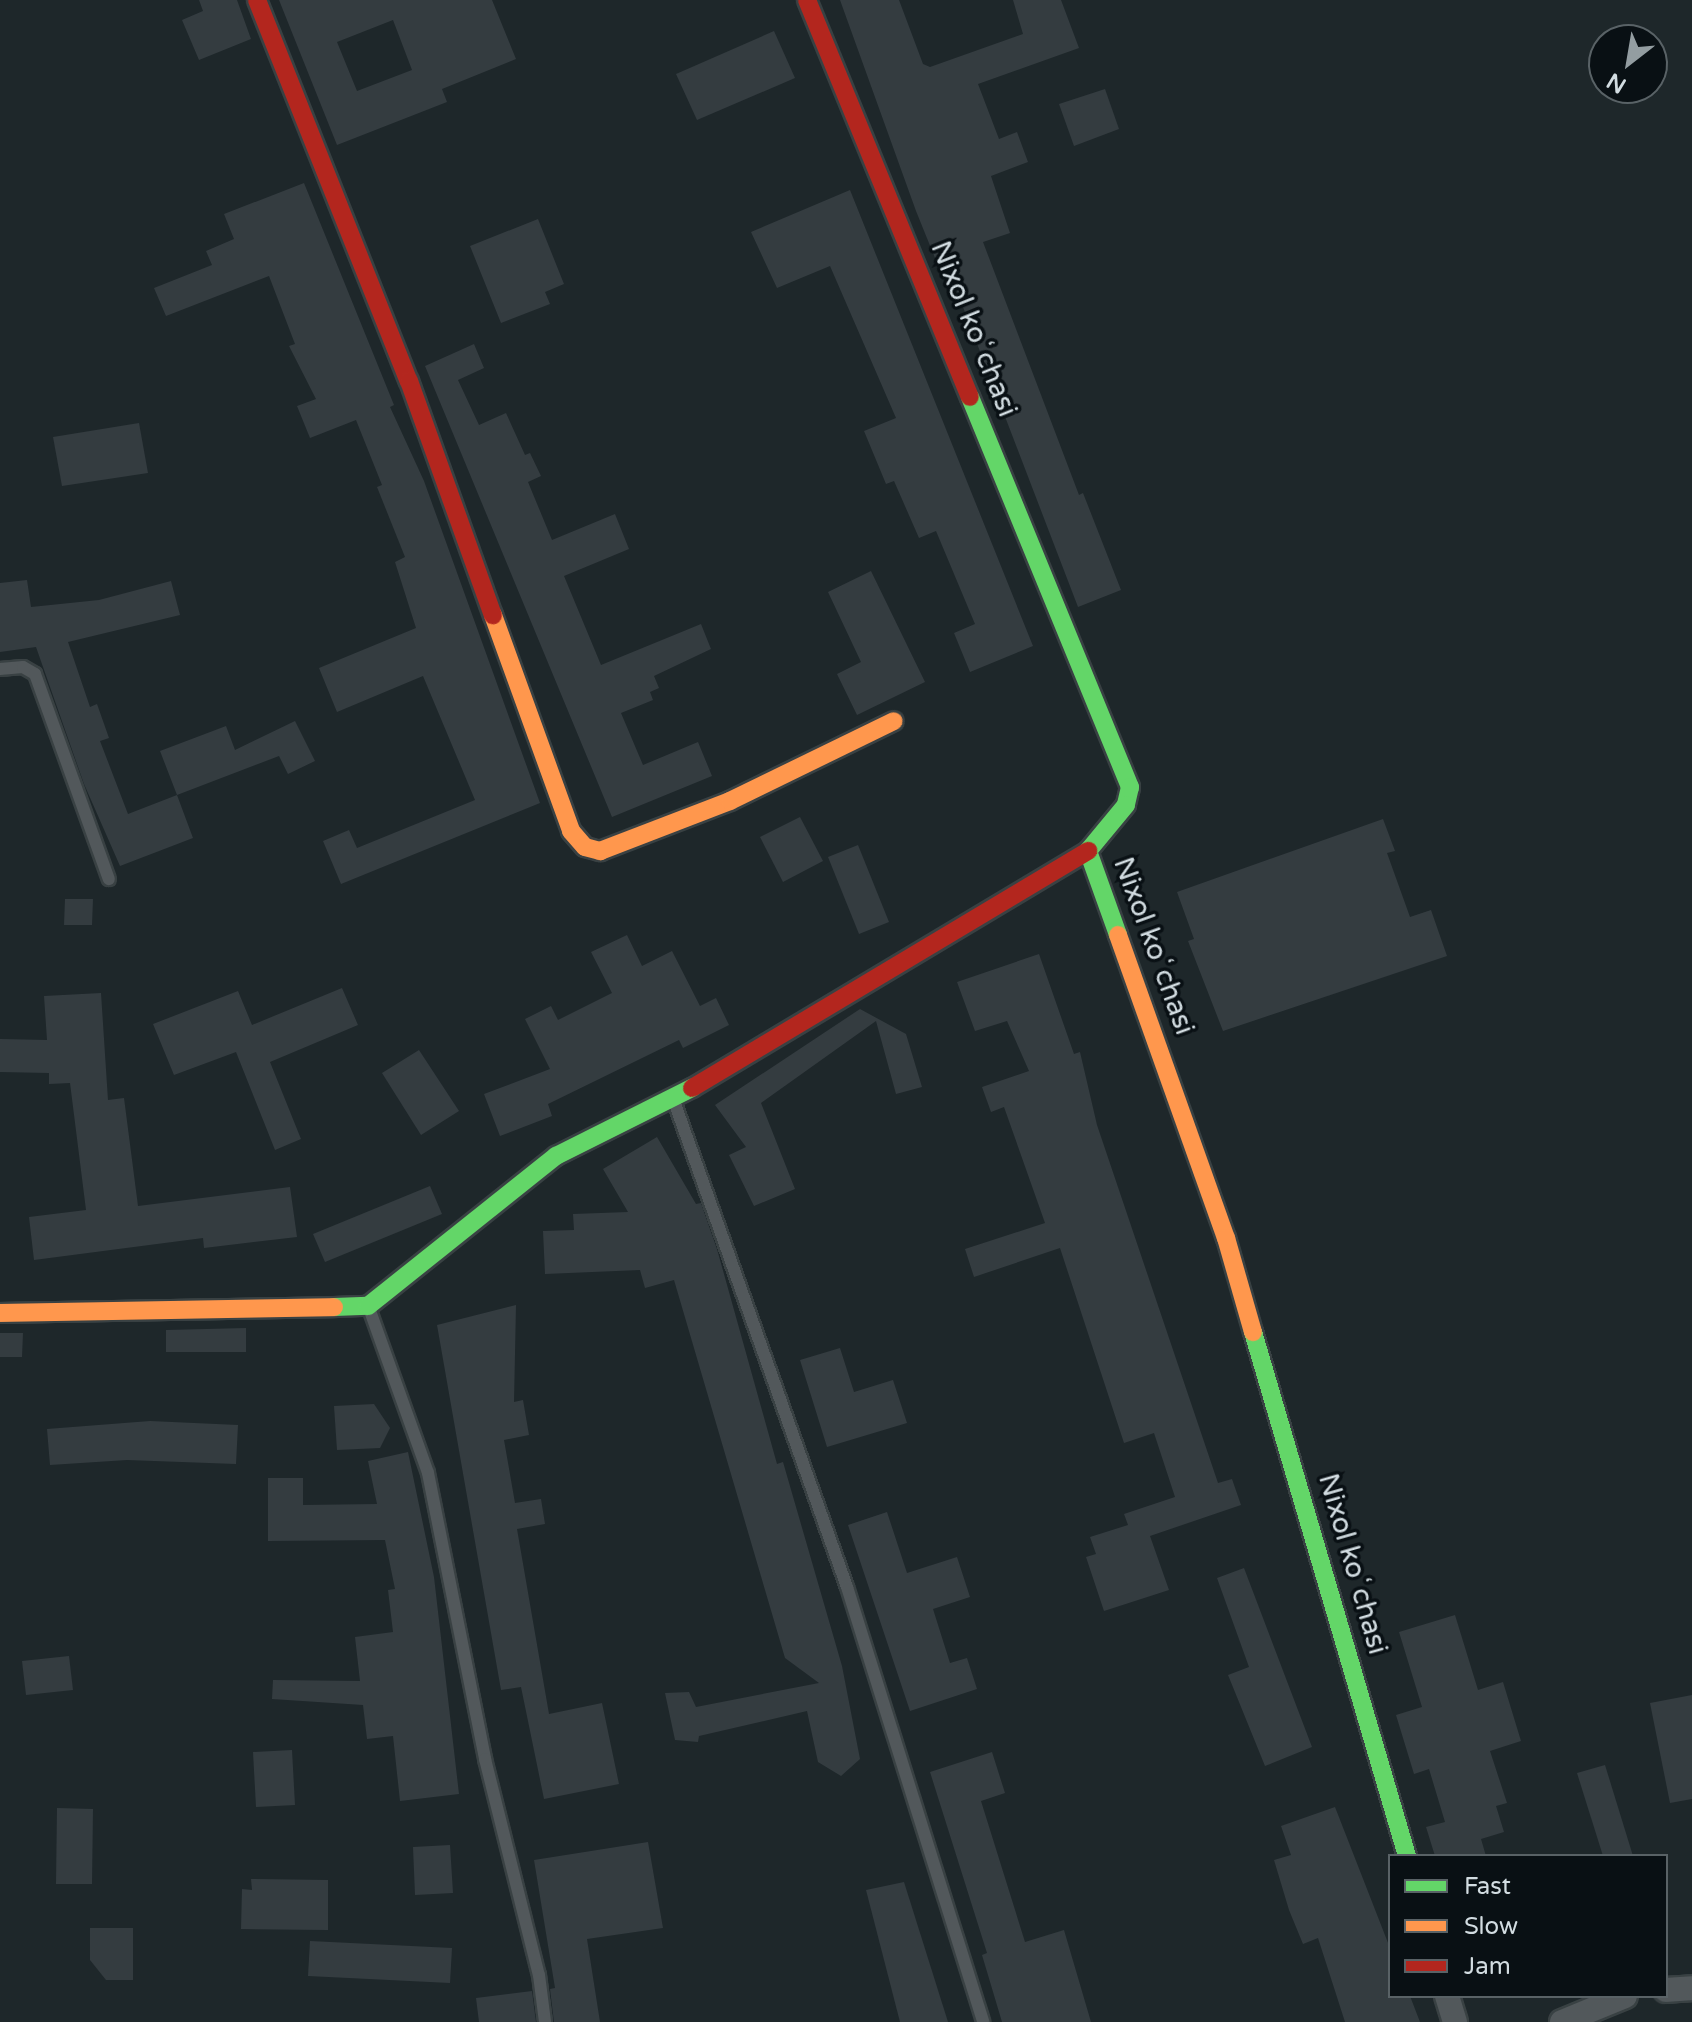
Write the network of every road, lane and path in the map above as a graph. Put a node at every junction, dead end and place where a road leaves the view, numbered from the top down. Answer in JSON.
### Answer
{"nodes":[{"id":1,"x":257,"y":0,"type":"edge"},
{"id":2,"x":807,"y":0,"type":"edge"},
{"id":3,"x":0,"y":669,"type":"edge"},
{"id":4,"x":894,"y":721,"type":"dead end"},
{"id":5,"x":1088,"y":851,"type":"junction"},
{"id":6,"x":109,"y":879,"type":"dead end"},
{"id":7,"x":673,"y":1100,"type":"junction"},
{"id":8,"x":368,"y":1306,"type":"junction"},
{"id":9,"x":0,"y":1313,"type":"edge"},
{"id":10,"x":1406,"y":1854,"type":"edge"},
{"id":11,"x":1692,"y":1988,"type":"edge"},
{"id":12,"x":1668,"y":1990,"type":"edge"},
{"id":13,"x":1448,"y":1998,"type":"edge"},
{"id":14,"x":1620,"y":1998,"type":"edge"},
{"id":15,"x":545,"y":2022,"type":"edge"},
{"id":16,"x":983,"y":2022,"type":"edge"},
{"id":17,"x":1455,"y":2022,"type":"edge"},
{"id":18,"x":1562,"y":2022,"type":"edge"}],
"edges":[{"from":1,"to":4,"type":"street"},
{"from":2,"to":5,"type":"street","name":"Nixol koʻchasi"},
{"from":3,"to":6,"type":"lane"},
{"from":5,"to":7,"type":"street"},
{"from":5,"to":10,"type":"street","name":"Nixol koʻchasi"},
{"from":7,"to":8,"type":"street"},
{"from":7,"to":16,"type":"lane"},
{"from":8,"to":9,"type":"street"},
{"from":8,"to":15,"type":"lane"},
{"from":11,"to":12,"type":"street"},
{"from":13,"to":17,"type":"street"},
{"from":14,"to":18,"type":"street"}]}
